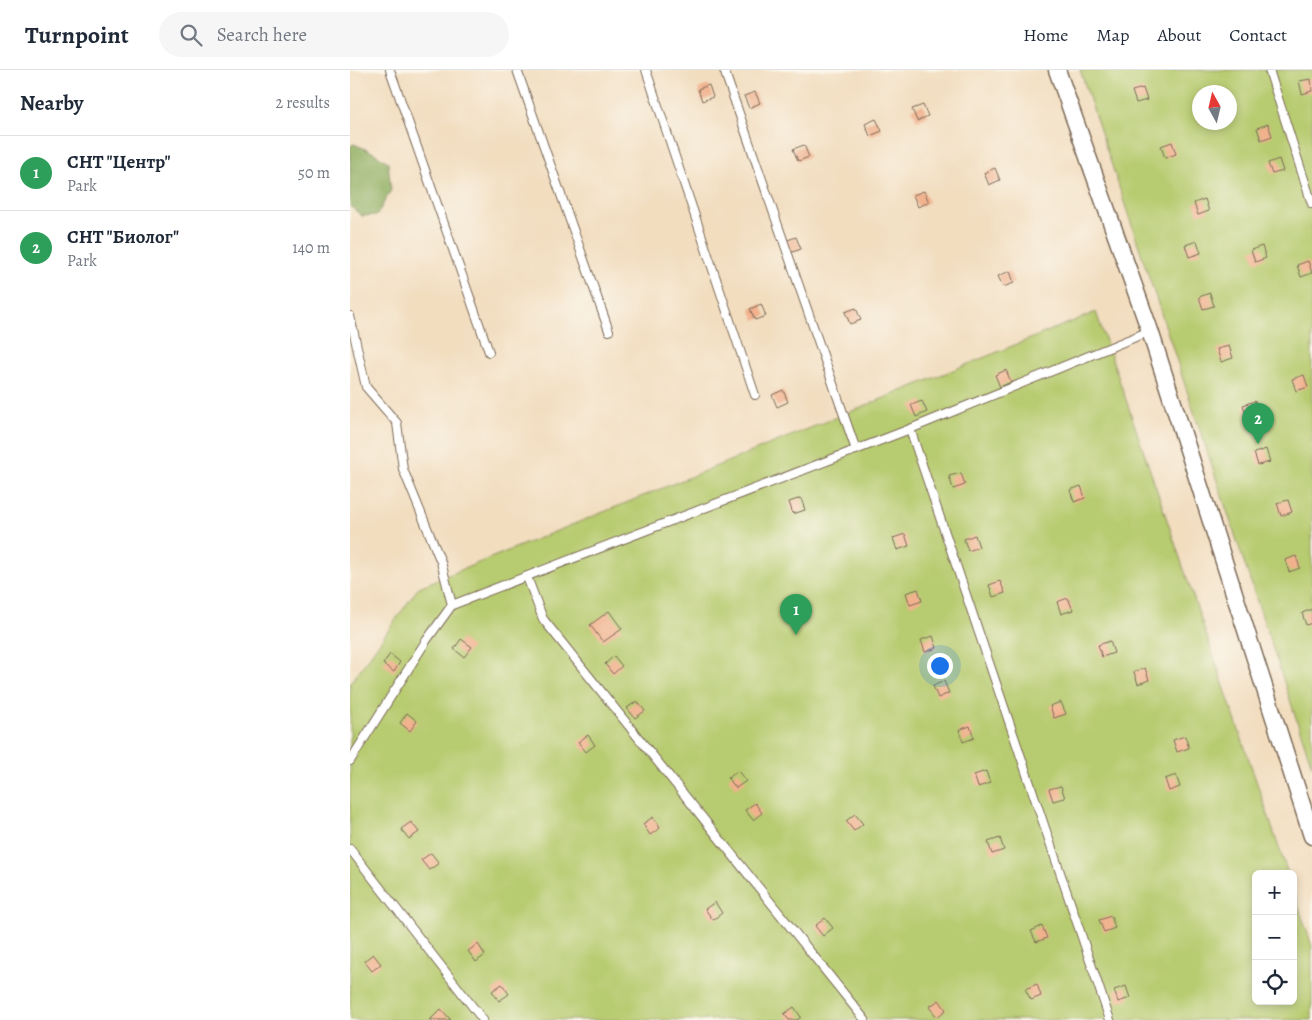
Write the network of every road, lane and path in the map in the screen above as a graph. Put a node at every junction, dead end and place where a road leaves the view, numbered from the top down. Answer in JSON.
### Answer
{"nodes":[{"id":1,"x":390,"y":70,"type":"edge"},
{"id":2,"x":517,"y":70,"type":"edge"},
{"id":3,"x":646,"y":70,"type":"edge"},
{"id":4,"x":724,"y":70,"type":"edge"},
{"id":5,"x":1057,"y":70,"type":"edge"},
{"id":6,"x":1269,"y":70,"type":"edge"},
{"id":7,"x":1312,"y":204,"type":"edge"},
{"id":8,"x":350,"y":316,"type":"edge"},
{"id":9,"x":609,"y":331,"type":"dead end"},
{"id":10,"x":1150,"y":331,"type":"junction"},
{"id":11,"x":489,"y":352,"type":"dead end"},
{"id":12,"x":755,"y":395,"type":"dead end"},
{"id":13,"x":910,"y":429,"type":"junction"},
{"id":14,"x":856,"y":450,"type":"junction"},
{"id":15,"x":527,"y":577,"type":"junction"},
{"id":16,"x":452,"y":605,"type":"junction"},
{"id":17,"x":350,"y":761,"type":"edge"},
{"id":18,"x":1312,"y":836,"type":"edge"},
{"id":19,"x":350,"y":849,"type":"edge"},
{"id":20,"x":483,"y":1020,"type":"edge"},
{"id":21,"x":865,"y":1020,"type":"edge"},
{"id":22,"x":1110,"y":1020,"type":"edge"}],
"edges":[{"from":1,"to":11,"type":"lane"},
{"from":2,"to":9,"type":"lane"},
{"from":3,"to":12,"type":"lane"},
{"from":4,"to":14,"type":"lane"},
{"from":5,"to":10,"type":"street"},
{"from":6,"to":7,"type":"lane"},
{"from":8,"to":16,"type":"lane"},
{"from":10,"to":13,"type":"lane"},
{"from":10,"to":18,"type":"street"},
{"from":13,"to":14,"type":"lane"},
{"from":13,"to":22,"type":"lane"},
{"from":14,"to":15,"type":"lane"},
{"from":15,"to":16,"type":"lane"},
{"from":15,"to":21,"type":"lane"},
{"from":16,"to":17,"type":"lane"},
{"from":19,"to":20,"type":"lane"}]}
